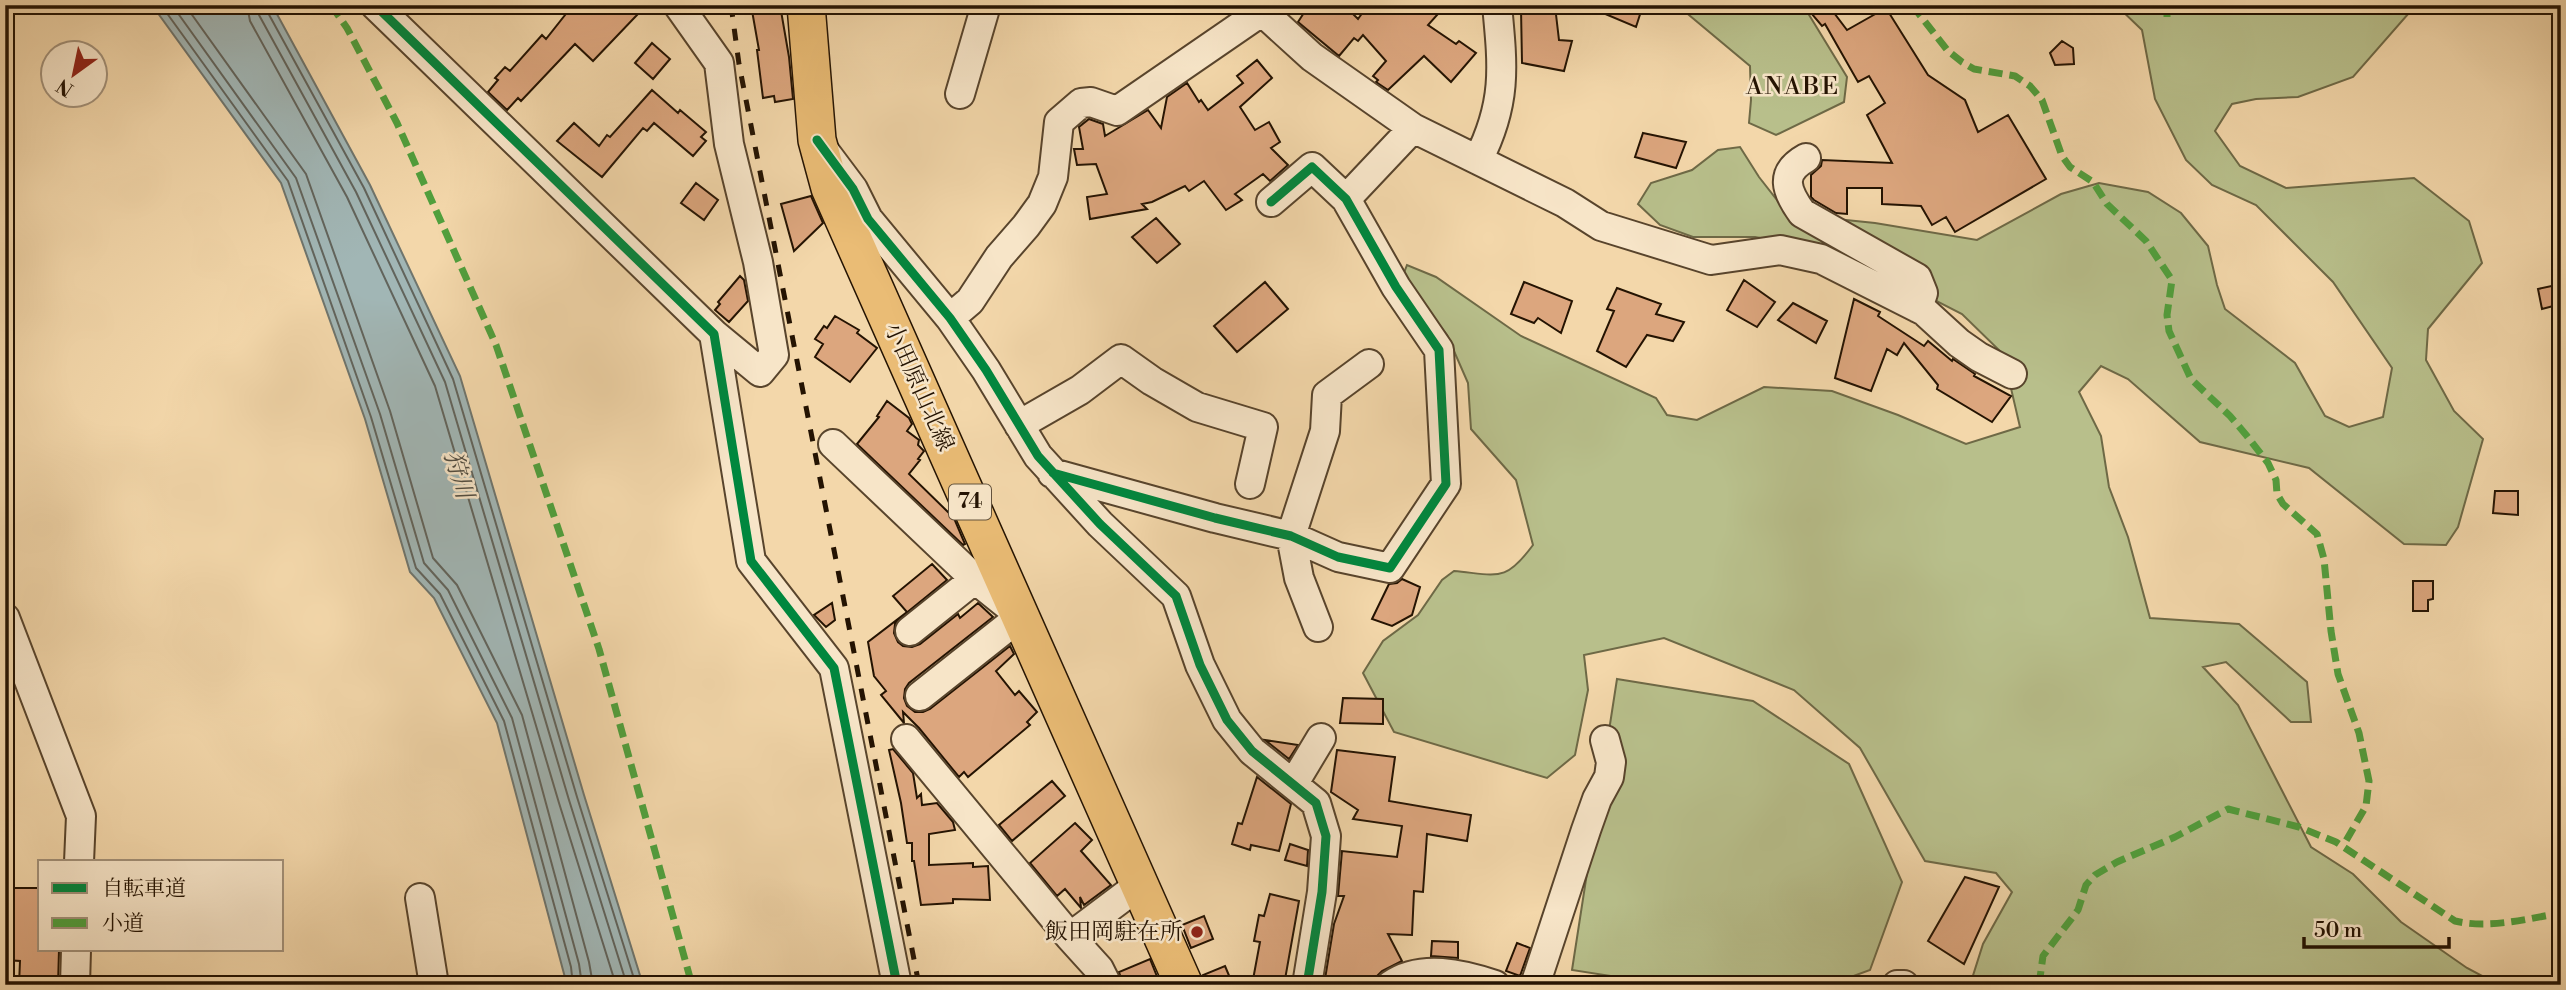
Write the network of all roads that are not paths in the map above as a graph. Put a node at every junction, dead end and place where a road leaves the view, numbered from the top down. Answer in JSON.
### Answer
{"nodes":[{"id":1,"x":375,"y":5,"type":"edge"},
{"id":2,"x":678,"y":5,"type":"edge"},
{"id":3,"x":806,"y":5,"type":"edge"},
{"id":4,"x":986,"y":5,"type":"edge"},
{"id":5,"x":1497,"y":5,"type":"edge"},
{"id":6,"x":1258,"y":9,"type":"edge"},
{"id":7,"x":960,"y":94,"type":"dead end"},
{"id":8,"x":1413,"y":128,"type":"junction"},
{"id":9,"x":817,"y":140,"type":"junction"},
{"id":10,"x":1806,"y":158,"type":"dead end"},
{"id":11,"x":1478,"y":160,"type":"junction"},
{"id":12,"x":1346,"y":199,"type":"junction"},
{"id":13,"x":1271,"y":202,"type":"dead end"},
{"id":14,"x":1918,"y":308,"type":"junction"},
{"id":15,"x":950,"y":318,"type":"junction"},
{"id":16,"x":714,"y":334,"type":"junction"},
{"id":17,"x":1369,"y":364,"type":"dead end"},
{"id":18,"x":2012,"y":374,"type":"dead end"},
{"id":19,"x":1019,"y":425,"type":"junction"},
{"id":20,"x":833,"y":444,"type":"dead end"},
{"id":21,"x":1052,"y":473,"type":"junction"},
{"id":22,"x":1250,"y":484,"type":"dead end"},
{"id":23,"x":1291,"y":536,"type":"junction"},
{"id":24,"x":985,"y":571,"type":"junction"},
{"id":25,"x":1021,"y":617,"type":"junction"},
{"id":26,"x":5,"y":618,"type":"edge"},
{"id":27,"x":1318,"y":627,"type":"dead end"},
{"id":28,"x":910,"y":631,"type":"dead end"},
{"id":29,"x":920,"y":696,"type":"dead end"},
{"id":30,"x":1321,"y":737,"type":"dead end"},
{"id":31,"x":906,"y":739,"type":"dead end"},
{"id":32,"x":1605,"y":740,"type":"dead end"},
{"id":33,"x":1294,"y":783,"type":"junction"},
{"id":34,"x":79,"y":860,"type":"edge"},
{"id":35,"x":1139,"y":885,"type":"junction"},
{"id":36,"x":420,"y":898,"type":"dead end"},
{"id":37,"x":1070,"y":937,"type":"junction"},
{"id":38,"x":76,"y":951,"type":"edge"},
{"id":39,"x":75,"y":985,"type":"edge"},
{"id":40,"x":435,"y":985,"type":"edge"},
{"id":41,"x":897,"y":985,"type":"edge"},
{"id":42,"x":1107,"y":985,"type":"edge"},
{"id":43,"x":1185,"y":985,"type":"edge"},
{"id":44,"x":1307,"y":985,"type":"edge"},
{"id":45,"x":1391,"y":985,"type":"edge"},
{"id":46,"x":1495,"y":985,"type":"edge"},
{"id":47,"x":1535,"y":985,"type":"edge"},
{"id":48,"x":1897,"y":985,"type":"edge"},
{"id":49,"x":1904,"y":985,"type":"edge"}],
"edges":[{"from":1,"to":16,"type":"street"},
{"from":2,"to":16,"type":"street"},
{"from":3,"to":9,"type":"main road","name":"小田原山北線","number":"74"},
{"from":4,"to":7,"type":"street"},
{"from":5,"to":11,"type":"street"},
{"from":6,"to":8,"type":"street"},
{"from":6,"to":15,"type":"street"},
{"from":8,"to":11,"type":"street"},
{"from":8,"to":12,"type":"street"},
{"from":9,"to":15,"type":"street"},
{"from":9,"to":24,"type":"main road","name":"小田原山北線","number":"74"},
{"from":10,"to":14,"type":"street"},
{"from":11,"to":14,"type":"street"},
{"from":12,"to":13,"type":"street"},
{"from":12,"to":23,"type":"street"},
{"from":14,"to":18,"type":"street"},
{"from":15,"to":19,"type":"street"},
{"from":16,"to":41,"type":"street"},
{"from":17,"to":23,"type":"street"},
{"from":19,"to":21,"type":"street"},
{"from":19,"to":22,"type":"street"},
{"from":20,"to":24,"type":"street"},
{"from":21,"to":23,"type":"street"},
{"from":21,"to":33,"type":"street"},
{"from":23,"to":27,"type":"street"},
{"from":24,"to":25,"type":"main road","name":"小田原山北線","number":"74"},
{"from":24,"to":28,"type":"street"},
{"from":25,"to":29,"type":"street"},
{"from":25,"to":35,"type":"main road","name":"小田原山北線","number":"74"},
{"from":26,"to":34,"type":"street"},
{"from":30,"to":33,"type":"street"},
{"from":31,"to":37,"type":"street"},
{"from":32,"to":47,"type":"street"},
{"from":33,"to":44,"type":"street"},
{"from":35,"to":37,"type":"street"},
{"from":35,"to":43,"type":"main road","name":"小田原山北線","number":"74"},
{"from":36,"to":40,"type":"street"},
{"from":37,"to":42,"type":"street"},
{"from":38,"to":39,"type":"street"},
{"from":45,"to":46,"type":"street"},
{"from":48,"to":49,"type":"street"}]}
